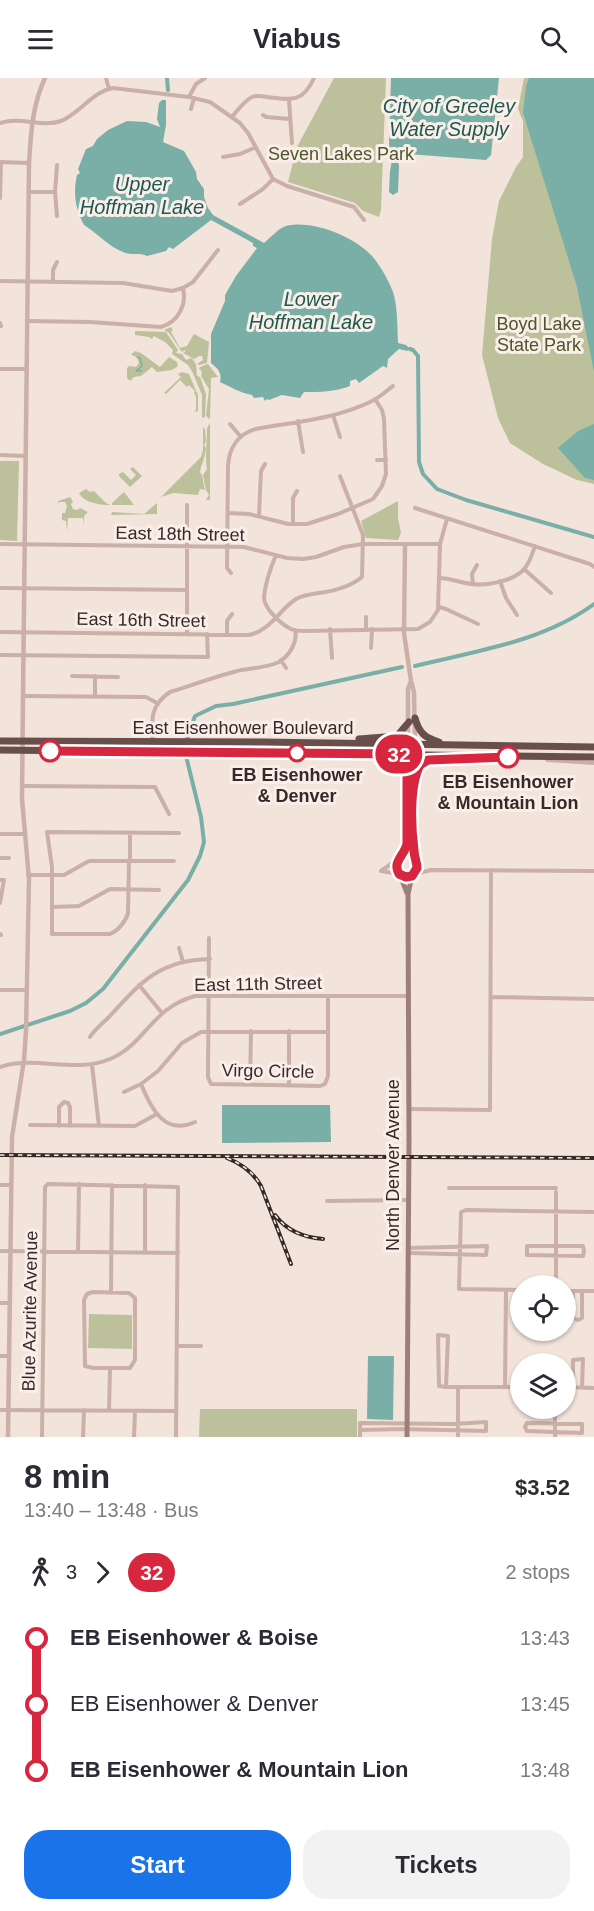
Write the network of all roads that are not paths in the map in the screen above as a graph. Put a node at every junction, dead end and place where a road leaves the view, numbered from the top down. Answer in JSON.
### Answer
{"nodes":[{"id":1,"x":45,"y":78,"type":"edge"},
{"id":2,"x":106,"y":78,"type":"edge"},
{"id":3,"x":205,"y":78,"type":"edge"},
{"id":4,"x":314,"y":78,"type":"edge"},
{"id":5,"x":109,"y":89,"type":"junction"},
{"id":6,"x":191,"y":97,"type":"junction"},
{"id":7,"x":289,"y":100,"type":"junction"},
{"id":8,"x":191,"y":109,"type":"dead end"},
{"id":9,"x":262,"y":115,"type":"dead end"},
{"id":10,"x":232,"y":117,"type":"junction"},
{"id":11,"x":290,"y":119,"type":"junction"},
{"id":12,"x":32,"y":121,"type":"junction"},
{"id":13,"x":0,"y":123,"type":"edge"},
{"id":14,"x":292,"y":143,"type":"dead end"},
{"id":15,"x":256,"y":147,"type":"junction"},
{"id":16,"x":223,"y":157,"type":"dead end"},
{"id":17,"x":0,"y":162,"type":"edge"},
{"id":18,"x":29,"y":163,"type":"junction"},
{"id":19,"x":57,"y":165,"type":"dead end"},
{"id":20,"x":273,"y":179,"type":"junction"},
{"id":21,"x":29,"y":192,"type":"junction"},
{"id":22,"x":55,"y":192,"type":"junction"},
{"id":23,"x":0,"y":198,"type":"edge"},
{"id":24,"x":240,"y":204,"type":"dead end"},
{"id":25,"x":57,"y":216,"type":"dead end"},
{"id":26,"x":364,"y":220,"type":"dead end"},
{"id":27,"x":218,"y":250,"type":"dead end"},
{"id":28,"x":57,"y":262,"type":"dead end"},
{"id":29,"x":0,"y":281,"type":"edge"},
{"id":30,"x":28,"y":282,"type":"junction"},
{"id":31,"x":53,"y":282,"type":"junction"},
{"id":32,"x":183,"y":288,"type":"junction"},
{"id":33,"x":27,"y":321,"type":"junction"},
{"id":34,"x":0,"y":369,"type":"edge"},
{"id":35,"x":26,"y":369,"type":"junction"},
{"id":36,"x":393,"y":386,"type":"dead end"},
{"id":37,"x":375,"y":399,"type":"junction"},
{"id":38,"x":333,"y":415,"type":"junction"},
{"id":39,"x":298,"y":421,"type":"junction"},
{"id":40,"x":230,"y":424,"type":"dead end"},
{"id":41,"x":241,"y":436,"type":"junction"},
{"id":42,"x":340,"y":437,"type":"dead end"},
{"id":43,"x":303,"y":452,"type":"dead end"},
{"id":44,"x":0,"y":455,"type":"edge"},
{"id":45,"x":26,"y":456,"type":"junction"},
{"id":46,"x":377,"y":460,"type":"dead end"},
{"id":47,"x":386,"y":460,"type":"junction"},
{"id":48,"x":265,"y":464,"type":"dead end"},
{"id":49,"x":340,"y":476,"type":"dead end"},
{"id":50,"x":297,"y":491,"type":"dead end"},
{"id":51,"x":187,"y":505,"type":"dead end"},
{"id":52,"x":352,"y":508,"type":"junction"},
{"id":53,"x":416,"y":508,"type":"dead end"},
{"id":54,"x":228,"y":513,"type":"junction"},
{"id":55,"x":259,"y":515,"type":"junction"},
{"id":56,"x":447,"y":519,"type":"junction"},
{"id":57,"x":293,"y":524,"type":"junction"},
{"id":58,"x":0,"y":544,"type":"edge"},
{"id":59,"x":363,"y":544,"type":"junction"},
{"id":60,"x":440,"y":544,"type":"junction"},
{"id":61,"x":25,"y":545,"type":"junction"},
{"id":62,"x":405,"y":545,"type":"junction"},
{"id":63,"x":187,"y":546,"type":"junction"},
{"id":64,"x":535,"y":546,"type":"junction"},
{"id":65,"x":227,"y":547,"type":"junction"},
{"id":66,"x":276,"y":555,"type":"junction"},
{"id":67,"x":477,"y":565,"type":"dead end"},
{"id":68,"x":594,"y":567,"type":"edge"},
{"id":69,"x":524,"y":569,"type":"junction"},
{"id":70,"x":231,"y":573,"type":"dead end"},
{"id":71,"x":439,"y":578,"type":"junction"},
{"id":72,"x":500,"y":581,"type":"junction"},
{"id":73,"x":472,"y":584,"type":"junction"},
{"id":74,"x":24,"y":587,"type":"junction"},
{"id":75,"x":0,"y":588,"type":"edge"},
{"id":76,"x":187,"y":590,"type":"junction"},
{"id":77,"x":551,"y":593,"type":"dead end"},
{"id":78,"x":439,"y":607,"type":"junction"},
{"id":79,"x":232,"y":614,"type":"dead end"},
{"id":80,"x":517,"y":615,"type":"dead end"},
{"id":81,"x":366,"y":617,"type":"dead end"},
{"id":82,"x":277,"y":618,"type":"junction"},
{"id":83,"x":478,"y":624,"type":"dead end"},
{"id":84,"x":330,"y":629,"type":"junction"},
{"id":85,"x":366,"y":629,"type":"junction"},
{"id":86,"x":372,"y":629,"type":"junction"},
{"id":87,"x":404,"y":629,"type":"junction"},
{"id":88,"x":295,"y":630,"type":"junction"},
{"id":89,"x":0,"y":632,"type":"edge"},
{"id":90,"x":23,"y":632,"type":"junction"},
{"id":91,"x":187,"y":634,"type":"junction"},
{"id":92,"x":207,"y":634,"type":"junction"},
{"id":93,"x":227,"y":635,"type":"junction"},
{"id":94,"x":371,"y":648,"type":"dead end"},
{"id":95,"x":0,"y":655,"type":"edge"},
{"id":96,"x":23,"y":655,"type":"junction"},
{"id":97,"x":332,"y":658,"type":"dead end"},
{"id":98,"x":281,"y":660,"type":"junction"},
{"id":99,"x":286,"y":668,"type":"dead end"},
{"id":100,"x":72,"y":676,"type":"dead end"},
{"id":101,"x":95,"y":676,"type":"junction"},
{"id":102,"x":118,"y":676,"type":"dead end"},
{"id":103,"x":22,"y":696,"type":"junction"},
{"id":104,"x":95,"y":696,"type":"junction"},
{"id":105,"x":157,"y":703,"type":"junction"},
{"id":106,"x":412,"y":720,"type":"junction"},
{"id":107,"x":0,"y":741,"type":"edge"},
{"id":108,"x":23,"y":741,"type":"junction"},
{"id":109,"x":153,"y":742,"type":"junction"},
{"id":110,"x":348,"y":743,"type":"junction"},
{"id":111,"x":411,"y":744,"type":"junction"},
{"id":112,"x":469,"y":745,"type":"junction"},
{"id":113,"x":594,"y":749,"type":"edge"},
{"id":114,"x":0,"y":750,"type":"edge"},
{"id":115,"x":22,"y":750,"type":"junction"},
{"id":116,"x":153,"y":751,"type":"junction"},
{"id":117,"x":410,"y":754,"type":"junction"},
{"id":118,"x":525,"y":756,"type":"junction"},
{"id":119,"x":594,"y":757,"type":"edge"},
{"id":120,"x":594,"y":763,"type":"edge"},
{"id":121,"x":22,"y":786,"type":"junction"},
{"id":122,"x":413,"y":794,"type":"junction"},
{"id":123,"x":169,"y":814,"type":"dead end"},
{"id":124,"x":130,"y":833,"type":"junction"},
{"id":125,"x":179,"y":833,"type":"dead end"},
{"id":126,"x":0,"y":834,"type":"edge"},
{"id":127,"x":24,"y":834,"type":"junction"},
{"id":128,"x":401,"y":857,"type":"junction"},
{"id":129,"x":0,"y":858,"type":"edge"},
{"id":130,"x":9,"y":858,"type":"dead end"},
{"id":131,"x":130,"y":861,"type":"junction"},
{"id":132,"x":174,"y":861,"type":"dead end"},
{"id":133,"x":416,"y":861,"type":"junction"},
{"id":134,"x":431,"y":870,"type":"junction"},
{"id":135,"x":491,"y":870,"type":"junction"},
{"id":136,"x":593,"y":871,"type":"edge"},
{"id":137,"x":400,"y":874,"type":"junction"},
{"id":138,"x":28,"y":875,"type":"junction"},
{"id":139,"x":52,"y":875,"type":"junction"},
{"id":140,"x":413,"y":875,"type":"junction"},
{"id":141,"x":0,"y":880,"type":"edge"},
{"id":142,"x":129,"y":889,"type":"junction"},
{"id":143,"x":159,"y":890,"type":"dead end"},
{"id":144,"x":408,"y":894,"type":"junction"},
{"id":145,"x":0,"y":903,"type":"edge"},
{"id":146,"x":52,"y":907,"type":"junction"},
{"id":147,"x":209,"y":938,"type":"dead end"},
{"id":148,"x":179,"y":948,"type":"dead end"},
{"id":149,"x":210,"y":959,"type":"junction"},
{"id":150,"x":183,"y":962,"type":"junction"},
{"id":151,"x":139,"y":985,"type":"junction"},
{"id":152,"x":0,"y":990,"type":"edge"},
{"id":153,"x":27,"y":990,"type":"junction"},
{"id":154,"x":210,"y":995,"type":"junction"},
{"id":155,"x":409,"y":996,"type":"junction"},
{"id":156,"x":328,"y":997,"type":"junction"},
{"id":157,"x":491,"y":997,"type":"junction"},
{"id":158,"x":594,"y":999,"type":"edge"},
{"id":159,"x":162,"y":1013,"type":"junction"},
{"id":160,"x":209,"y":1031,"type":"junction"},
{"id":161,"x":251,"y":1031,"type":"junction"},
{"id":162,"x":289,"y":1031,"type":"junction"},
{"id":163,"x":327,"y":1032,"type":"junction"},
{"id":164,"x":90,"y":1037,"type":"dead end"},
{"id":165,"x":24,"y":1064,"type":"junction"},
{"id":166,"x":92,"y":1065,"type":"junction"},
{"id":167,"x":0,"y":1067,"type":"edge"},
{"id":168,"x":141,"y":1084,"type":"junction"},
{"id":169,"x":250,"y":1085,"type":"junction"},
{"id":170,"x":289,"y":1085,"type":"junction"},
{"id":171,"x":124,"y":1092,"type":"dead end"},
{"id":172,"x":409,"y":1109,"type":"junction"},
{"id":173,"x":157,"y":1114,"type":"junction"},
{"id":174,"x":195,"y":1122,"type":"dead end"},
{"id":175,"x":30,"y":1125,"type":"dead end"},
{"id":176,"x":59,"y":1126,"type":"junction"},
{"id":177,"x":70,"y":1126,"type":"junction"},
{"id":178,"x":99,"y":1126,"type":"junction"},
{"id":179,"x":0,"y":1185,"type":"edge"},
{"id":180,"x":11,"y":1185,"type":"junction"},
{"id":181,"x":79,"y":1185,"type":"junction"},
{"id":182,"x":112,"y":1185,"type":"junction"},
{"id":183,"x":146,"y":1185,"type":"junction"},
{"id":184,"x":449,"y":1188,"type":"dead end"},
{"id":185,"x":409,"y":1200,"type":"junction"},
{"id":186,"x":327,"y":1201,"type":"dead end"},
{"id":187,"x":556,"y":1211,"type":"junction"},
{"id":188,"x":594,"y":1212,"type":"edge"},
{"id":189,"x":460,"y":1246,"type":"junction"},
{"id":190,"x":556,"y":1247,"type":"junction"},
{"id":191,"x":408,"y":1250,"type":"junction"},
{"id":192,"x":0,"y":1251,"type":"edge"},
{"id":193,"x":10,"y":1251,"type":"junction"},
{"id":194,"x":45,"y":1251,"type":"junction"},
{"id":195,"x":78,"y":1252,"type":"junction"},
{"id":196,"x":111,"y":1252,"type":"junction"},
{"id":197,"x":145,"y":1253,"type":"junction"},
{"id":198,"x":178,"y":1253,"type":"junction"},
{"id":199,"x":460,"y":1253,"type":"junction"},
{"id":200,"x":556,"y":1255,"type":"junction"},
{"id":201,"x":556,"y":1275,"type":"edge"},
{"id":202,"x":506,"y":1290,"type":"junction"},
{"id":203,"x":510,"y":1290,"type":"edge"},
{"id":204,"x":576,"y":1291,"type":"edge"},
{"id":205,"x":582,"y":1291,"type":"junction"},
{"id":206,"x":594,"y":1291,"type":"edge"},
{"id":207,"x":111,"y":1292,"type":"junction"},
{"id":208,"x":0,"y":1303,"type":"edge"},
{"id":209,"x":10,"y":1303,"type":"junction"},
{"id":210,"x":576,"y":1319,"type":"edge"},
{"id":211,"x":177,"y":1346,"type":"junction"},
{"id":212,"x":201,"y":1346,"type":"dead end"},
{"id":213,"x":0,"y":1356,"type":"edge"},
{"id":214,"x":9,"y":1356,"type":"junction"},
{"id":215,"x":576,"y":1360,"type":"edge"},
{"id":216,"x":110,"y":1369,"type":"junction"},
{"id":217,"x":505,"y":1386,"type":"junction"},
{"id":218,"x":510,"y":1386,"type":"edge"},
{"id":219,"x":446,"y":1387,"type":"junction"},
{"id":220,"x":458,"y":1387,"type":"junction"},
{"id":221,"x":576,"y":1387,"type":"edge"},
{"id":222,"x":582,"y":1387,"type":"junction"},
{"id":223,"x":594,"y":1388,"type":"edge"},
{"id":224,"x":0,"y":1410,"type":"edge"},
{"id":225,"x":8,"y":1410,"type":"junction"},
{"id":226,"x":43,"y":1410,"type":"junction"},
{"id":227,"x":84,"y":1410,"type":"junction"},
{"id":228,"x":109,"y":1411,"type":"junction"},
{"id":229,"x":135,"y":1411,"type":"junction"},
{"id":230,"x":176,"y":1412,"type":"junction"},
{"id":231,"x":555,"y":1419,"type":"edge"},
{"id":232,"x":458,"y":1423,"type":"junction"},
{"id":233,"x":555,"y":1424,"type":"junction"},
{"id":234,"x":407,"y":1426,"type":"junction"},
{"id":235,"x":360,"y":1430,"type":"junction"},
{"id":236,"x":458,"y":1430,"type":"junction"},
{"id":237,"x":555,"y":1434,"type":"edge"},
{"id":238,"x":8,"y":1437,"type":"edge"},
{"id":239,"x":42,"y":1437,"type":"edge"},
{"id":240,"x":83,"y":1437,"type":"edge"},
{"id":241,"x":134,"y":1437,"type":"edge"},
{"id":242,"x":176,"y":1437,"type":"edge"},
{"id":243,"x":360,"y":1437,"type":"edge"},
{"id":244,"x":406,"y":1437,"type":"edge"},
{"id":245,"x":458,"y":1437,"type":"edge"}],
"edges":[{"from":1,"to":12,"type":"street"},
{"from":2,"to":5,"type":"street"},
{"from":3,"to":6,"type":"street"},
{"from":4,"to":7,"type":"street"},
{"from":5,"to":6,"type":"street"},
{"from":5,"to":12,"type":"street"},
{"from":6,"to":8,"type":"street"},
{"from":6,"to":10,"type":"street"},
{"from":7,"to":10,"type":"street"},
{"from":7,"to":11,"type":"street"},
{"from":9,"to":11,"type":"street"},
{"from":10,"to":15,"type":"street"},
{"from":11,"to":14,"type":"street"},
{"from":12,"to":13,"type":"street"},
{"from":12,"to":18,"type":"street"},
{"from":15,"to":16,"type":"street"},
{"from":15,"to":20,"type":"street"},
{"from":17,"to":18,"type":"street"},
{"from":17,"to":23,"type":"street"},
{"from":18,"to":21,"type":"street"},
{"from":19,"to":22,"type":"street"},
{"from":20,"to":24,"type":"street"},
{"from":20,"to":26,"type":"street"},
{"from":21,"to":22,"type":"street"},
{"from":21,"to":30,"type":"street"},
{"from":22,"to":25,"type":"street"},
{"from":27,"to":32,"type":"street"},
{"from":28,"to":31,"type":"street"},
{"from":29,"to":30,"type":"street"},
{"from":30,"to":31,"type":"street"},
{"from":30,"to":33,"type":"street"},
{"from":31,"to":32,"type":"street"},
{"from":32,"to":33,"type":"street"},
{"from":33,"to":35,"type":"street"},
{"from":34,"to":35,"type":"street"},
{"from":35,"to":45,"type":"street"},
{"from":36,"to":37,"type":"street"},
{"from":37,"to":38,"type":"street"},
{"from":37,"to":47,"type":"street"},
{"from":38,"to":39,"type":"street"},
{"from":38,"to":42,"type":"street"},
{"from":39,"to":41,"type":"street"},
{"from":39,"to":43,"type":"street"},
{"from":40,"to":41,"type":"street"},
{"from":41,"to":54,"type":"street"},
{"from":44,"to":45,"type":"street"},
{"from":45,"to":61,"type":"street"},
{"from":46,"to":47,"type":"street"},
{"from":47,"to":52,"type":"street"},
{"from":48,"to":55,"type":"street"},
{"from":49,"to":52,"type":"street"},
{"from":50,"to":57,"type":"street"},
{"from":51,"to":63,"type":"street"},
{"from":52,"to":57,"type":"street"},
{"from":52,"to":59,"type":"street"},
{"from":53,"to":56,"type":"street"},
{"from":54,"to":55,"type":"street"},
{"from":54,"to":65,"type":"street"},
{"from":55,"to":57,"type":"street"},
{"from":56,"to":60,"type":"street"},
{"from":56,"to":64,"type":"street"},
{"from":58,"to":61,"type":"street","name":"East 18th Street"},
{"from":59,"to":62,"type":"street","name":"East 18th Street"},
{"from":59,"to":66,"type":"street","name":"East 18th Street"},
{"from":59,"to":82,"type":"street","name":"East 16th Street"},
{"from":60,"to":62,"type":"street","name":"East 18th Street"},
{"from":60,"to":71,"type":"street"},
{"from":61,"to":63,"type":"street","name":"East 18th Street"},
{"from":61,"to":74,"type":"street"},
{"from":62,"to":87,"type":"street"},
{"from":63,"to":65,"type":"street","name":"East 18th Street"},
{"from":63,"to":76,"type":"street"},
{"from":64,"to":68,"type":"street"},
{"from":64,"to":69,"type":"street"},
{"from":65,"to":66,"type":"street","name":"East 18th Street"},
{"from":65,"to":70,"type":"street"},
{"from":66,"to":82,"type":"street"},
{"from":67,"to":73,"type":"street"},
{"from":69,"to":72,"type":"street"},
{"from":69,"to":77,"type":"street"},
{"from":71,"to":73,"type":"street"},
{"from":71,"to":78,"type":"street"},
{"from":72,"to":73,"type":"street"},
{"from":72,"to":80,"type":"street"},
{"from":74,"to":75,"type":"street"},
{"from":74,"to":76,"type":"street"},
{"from":74,"to":90,"type":"street"},
{"from":76,"to":91,"type":"street"},
{"from":78,"to":83,"type":"street"},
{"from":78,"to":87,"type":"street"},
{"from":79,"to":93,"type":"street"},
{"from":81,"to":85,"type":"street"},
{"from":82,"to":88,"type":"street"},
{"from":82,"to":93,"type":"street","name":"East 16th Street"},
{"from":84,"to":85,"type":"street"},
{"from":84,"to":88,"type":"street"},
{"from":84,"to":97,"type":"street"},
{"from":85,"to":86,"type":"street"},
{"from":86,"to":87,"type":"street"},
{"from":86,"to":94,"type":"street"},
{"from":87,"to":106,"type":"street"},
{"from":88,"to":98,"type":"street"},
{"from":89,"to":90,"type":"street","name":"East 16th Street"},
{"from":90,"to":91,"type":"street","name":"East 16th Street"},
{"from":90,"to":96,"type":"street"},
{"from":91,"to":92,"type":"street","name":"East 16th Street"},
{"from":92,"to":93,"type":"street","name":"East 16th Street"},
{"from":92,"to":96,"type":"street"},
{"from":95,"to":96,"type":"street"},
{"from":96,"to":103,"type":"street"},
{"from":98,"to":99,"type":"street"},
{"from":98,"to":105,"type":"street"},
{"from":100,"to":101,"type":"street"},
{"from":101,"to":102,"type":"street"},
{"from":101,"to":104,"type":"street"},
{"from":103,"to":104,"type":"street"},
{"from":103,"to":108,"type":"street"},
{"from":104,"to":105,"type":"street"},
{"from":105,"to":109,"type":"street"},
{"from":106,"to":110,"type":"highway"},
{"from":106,"to":111,"type":"street"},
{"from":106,"to":112,"type":"highway"},
{"from":107,"to":108,"type":"highway","name":"East Eisenhower Boulevard"},
{"from":108,"to":109,"type":"highway","name":"East Eisenhower Boulevard"},
{"from":108,"to":115,"type":"street"},
{"from":109,"to":110,"type":"highway","name":"East Eisenhower Boulevard"},
{"from":109,"to":116,"type":"street"},
{"from":110,"to":111,"type":"highway","name":"East Eisenhower Boulevard"},
{"from":111,"to":112,"type":"highway","name":"East Eisenhower Boulevard"},
{"from":111,"to":117,"type":"main road"},
{"from":112,"to":113,"type":"highway","name":"East Eisenhower Boulevard"},
{"from":113,"to":118,"type":"highway"},
{"from":114,"to":115,"type":"highway","name":"East Eisenhower Boulevard"},
{"from":115,"to":116,"type":"highway","name":"East Eisenhower Boulevard"},
{"from":115,"to":121,"type":"street"},
{"from":116,"to":117,"type":"highway","name":"East Eisenhower Boulevard"},
{"from":117,"to":118,"type":"highway","name":"East Eisenhower Boulevard"},
{"from":117,"to":122,"type":"main road"},
{"from":117,"to":128,"type":"main road"},
{"from":118,"to":119,"type":"highway","name":"East Eisenhower Boulevard"},
{"from":118,"to":120,"type":"street"},
{"from":118,"to":122,"type":"highway"},
{"from":121,"to":123,"type":"street"},
{"from":121,"to":127,"type":"street"},
{"from":122,"to":133,"type":"main road"},
{"from":124,"to":125,"type":"street"},
{"from":124,"to":131,"type":"street"},
{"from":124,"to":139,"type":"street"},
{"from":126,"to":127,"type":"street"},
{"from":127,"to":138,"type":"street"},
{"from":128,"to":133,"type":"main road"},
{"from":128,"to":137,"type":"main road"},
{"from":128,"to":137,"type":"street"},
{"from":129,"to":130,"type":"street"},
{"from":131,"to":132,"type":"street"},
{"from":131,"to":139,"type":"street"},
{"from":131,"to":142,"type":"street"},
{"from":133,"to":134,"type":"street"},
{"from":133,"to":140,"type":"main road"},
{"from":134,"to":135,"type":"street"},
{"from":134,"to":140,"type":"street"},
{"from":135,"to":136,"type":"street"},
{"from":135,"to":157,"type":"street"},
{"from":137,"to":140,"type":"main road"},
{"from":137,"to":144,"type":"main road","name":"North Denver Avenue"},
{"from":138,"to":139,"type":"street"},
{"from":138,"to":153,"type":"street"},
{"from":139,"to":146,"type":"street"},
{"from":140,"to":144,"type":"main road","name":"North Denver Avenue"},
{"from":141,"to":145,"type":"street"},
{"from":142,"to":143,"type":"street"},
{"from":142,"to":146,"type":"street"},
{"from":142,"to":146,"type":"street"},
{"from":144,"to":155,"type":"main road","name":"North Denver Avenue"},
{"from":147,"to":149,"type":"street","name":"Virgo Circle"},
{"from":148,"to":150,"type":"street"},
{"from":149,"to":150,"type":"street"},
{"from":149,"to":154,"type":"street","name":"Virgo Circle"},
{"from":150,"to":151,"type":"street"},
{"from":151,"to":159,"type":"street"},
{"from":151,"to":164,"type":"street"},
{"from":152,"to":153,"type":"street"},
{"from":153,"to":165,"type":"street"},
{"from":154,"to":156,"type":"street","name":"East 11th Street"},
{"from":154,"to":159,"type":"street","name":"East 11th Street"},
{"from":154,"to":160,"type":"street","name":"Virgo Circle"},
{"from":155,"to":156,"type":"street","name":"East 11th Street"},
{"from":155,"to":172,"type":"main road","name":"North Denver Avenue"},
{"from":156,"to":163,"type":"street","name":"Virgo Circle"},
{"from":157,"to":158,"type":"street"},
{"from":157,"to":172,"type":"street"},
{"from":159,"to":166,"type":"street","name":"East 11th Street"},
{"from":160,"to":161,"type":"street"},
{"from":160,"to":168,"type":"street"},
{"from":160,"to":169,"type":"street","name":"Virgo Circle"},
{"from":161,"to":162,"type":"street"},
{"from":161,"to":169,"type":"street"},
{"from":162,"to":163,"type":"street"},
{"from":162,"to":170,"type":"street"},
{"from":163,"to":170,"type":"street","name":"Virgo Circle"},
{"from":165,"to":166,"type":"street","name":"East 11th Street"},
{"from":165,"to":167,"type":"street","name":"East 11th Street"},
{"from":165,"to":180,"type":"street"},
{"from":166,"to":178,"type":"street"},
{"from":168,"to":171,"type":"street"},
{"from":168,"to":173,"type":"street"},
{"from":169,"to":170,"type":"street","name":"Virgo Circle"},
{"from":172,"to":185,"type":"main road","name":"North Denver Avenue"},
{"from":173,"to":174,"type":"street"},
{"from":173,"to":178,"type":"street"},
{"from":175,"to":176,"type":"street"},
{"from":176,"to":177,"type":"street"},
{"from":176,"to":177,"type":"street"},
{"from":177,"to":178,"type":"street"},
{"from":179,"to":180,"type":"street"},
{"from":180,"to":193,"type":"street"},
{"from":181,"to":182,"type":"street"},
{"from":181,"to":194,"type":"street","name":"Blue Azurite Avenue"},
{"from":181,"to":195,"type":"street"},
{"from":182,"to":183,"type":"street"},
{"from":182,"to":196,"type":"street"},
{"from":183,"to":197,"type":"street"},
{"from":183,"to":198,"type":"street"},
{"from":184,"to":187,"type":"street"},
{"from":185,"to":186,"type":"street"},
{"from":185,"to":191,"type":"main road","name":"North Denver Avenue"},
{"from":187,"to":188,"type":"street"},
{"from":187,"to":189,"type":"street"},
{"from":187,"to":190,"type":"street"},
{"from":189,"to":191,"type":"street"},
{"from":189,"to":199,"type":"street"},
{"from":189,"to":199,"type":"street"},
{"from":190,"to":200,"type":"street"},
{"from":190,"to":200,"type":"street"},
{"from":190,"to":200,"type":"street"},
{"from":191,"to":199,"type":"street"},
{"from":191,"to":234,"type":"main road","name":"North Denver Avenue"},
{"from":192,"to":193,"type":"street"},
{"from":193,"to":194,"type":"street"},
{"from":193,"to":209,"type":"street"},
{"from":194,"to":195,"type":"street"},
{"from":194,"to":226,"type":"street","name":"Blue Azurite Avenue"},
{"from":195,"to":196,"type":"street"},
{"from":196,"to":197,"type":"street"},
{"from":196,"to":207,"type":"street"},
{"from":197,"to":198,"type":"street"},
{"from":198,"to":211,"type":"street"},
{"from":199,"to":202,"type":"street"},
{"from":200,"to":201,"type":"street"},
{"from":202,"to":203,"type":"street"},
{"from":202,"to":217,"type":"street"},
{"from":204,"to":205,"type":"street"},
{"from":205,"to":206,"type":"street"},
{"from":205,"to":210,"type":"street"},
{"from":207,"to":216,"type":"street"},
{"from":207,"to":216,"type":"street"},
{"from":208,"to":209,"type":"street"},
{"from":209,"to":214,"type":"street"},
{"from":211,"to":212,"type":"street"},
{"from":211,"to":230,"type":"street"},
{"from":213,"to":214,"type":"street"},
{"from":214,"to":225,"type":"street"},
{"from":215,"to":222,"type":"street"},
{"from":216,"to":228,"type":"street"},
{"from":217,"to":218,"type":"street"},
{"from":217,"to":220,"type":"street"},
{"from":219,"to":219,"type":"street"},
{"from":219,"to":220,"type":"street"},
{"from":220,"to":232,"type":"street"},
{"from":221,"to":222,"type":"street"},
{"from":222,"to":223,"type":"street"},
{"from":224,"to":225,"type":"street"},
{"from":225,"to":226,"type":"street"},
{"from":225,"to":238,"type":"street"},
{"from":226,"to":227,"type":"street"},
{"from":226,"to":239,"type":"street","name":"Blue Azurite Avenue"},
{"from":227,"to":228,"type":"street"},
{"from":227,"to":240,"type":"street"},
{"from":228,"to":229,"type":"street"},
{"from":229,"to":230,"type":"street"},
{"from":229,"to":241,"type":"street"},
{"from":230,"to":242,"type":"street"},
{"from":231,"to":233,"type":"street"},
{"from":232,"to":234,"type":"street"},
{"from":232,"to":236,"type":"street"},
{"from":232,"to":236,"type":"street"},
{"from":233,"to":237,"type":"street"},
{"from":233,"to":237,"type":"street"},
{"from":233,"to":237,"type":"street"},
{"from":234,"to":235,"type":"street"},
{"from":234,"to":235,"type":"street"},
{"from":234,"to":236,"type":"street"},
{"from":234,"to":244,"type":"main road","name":"North Denver Avenue"},
{"from":235,"to":243,"type":"street"},
{"from":236,"to":245,"type":"street"}]}
